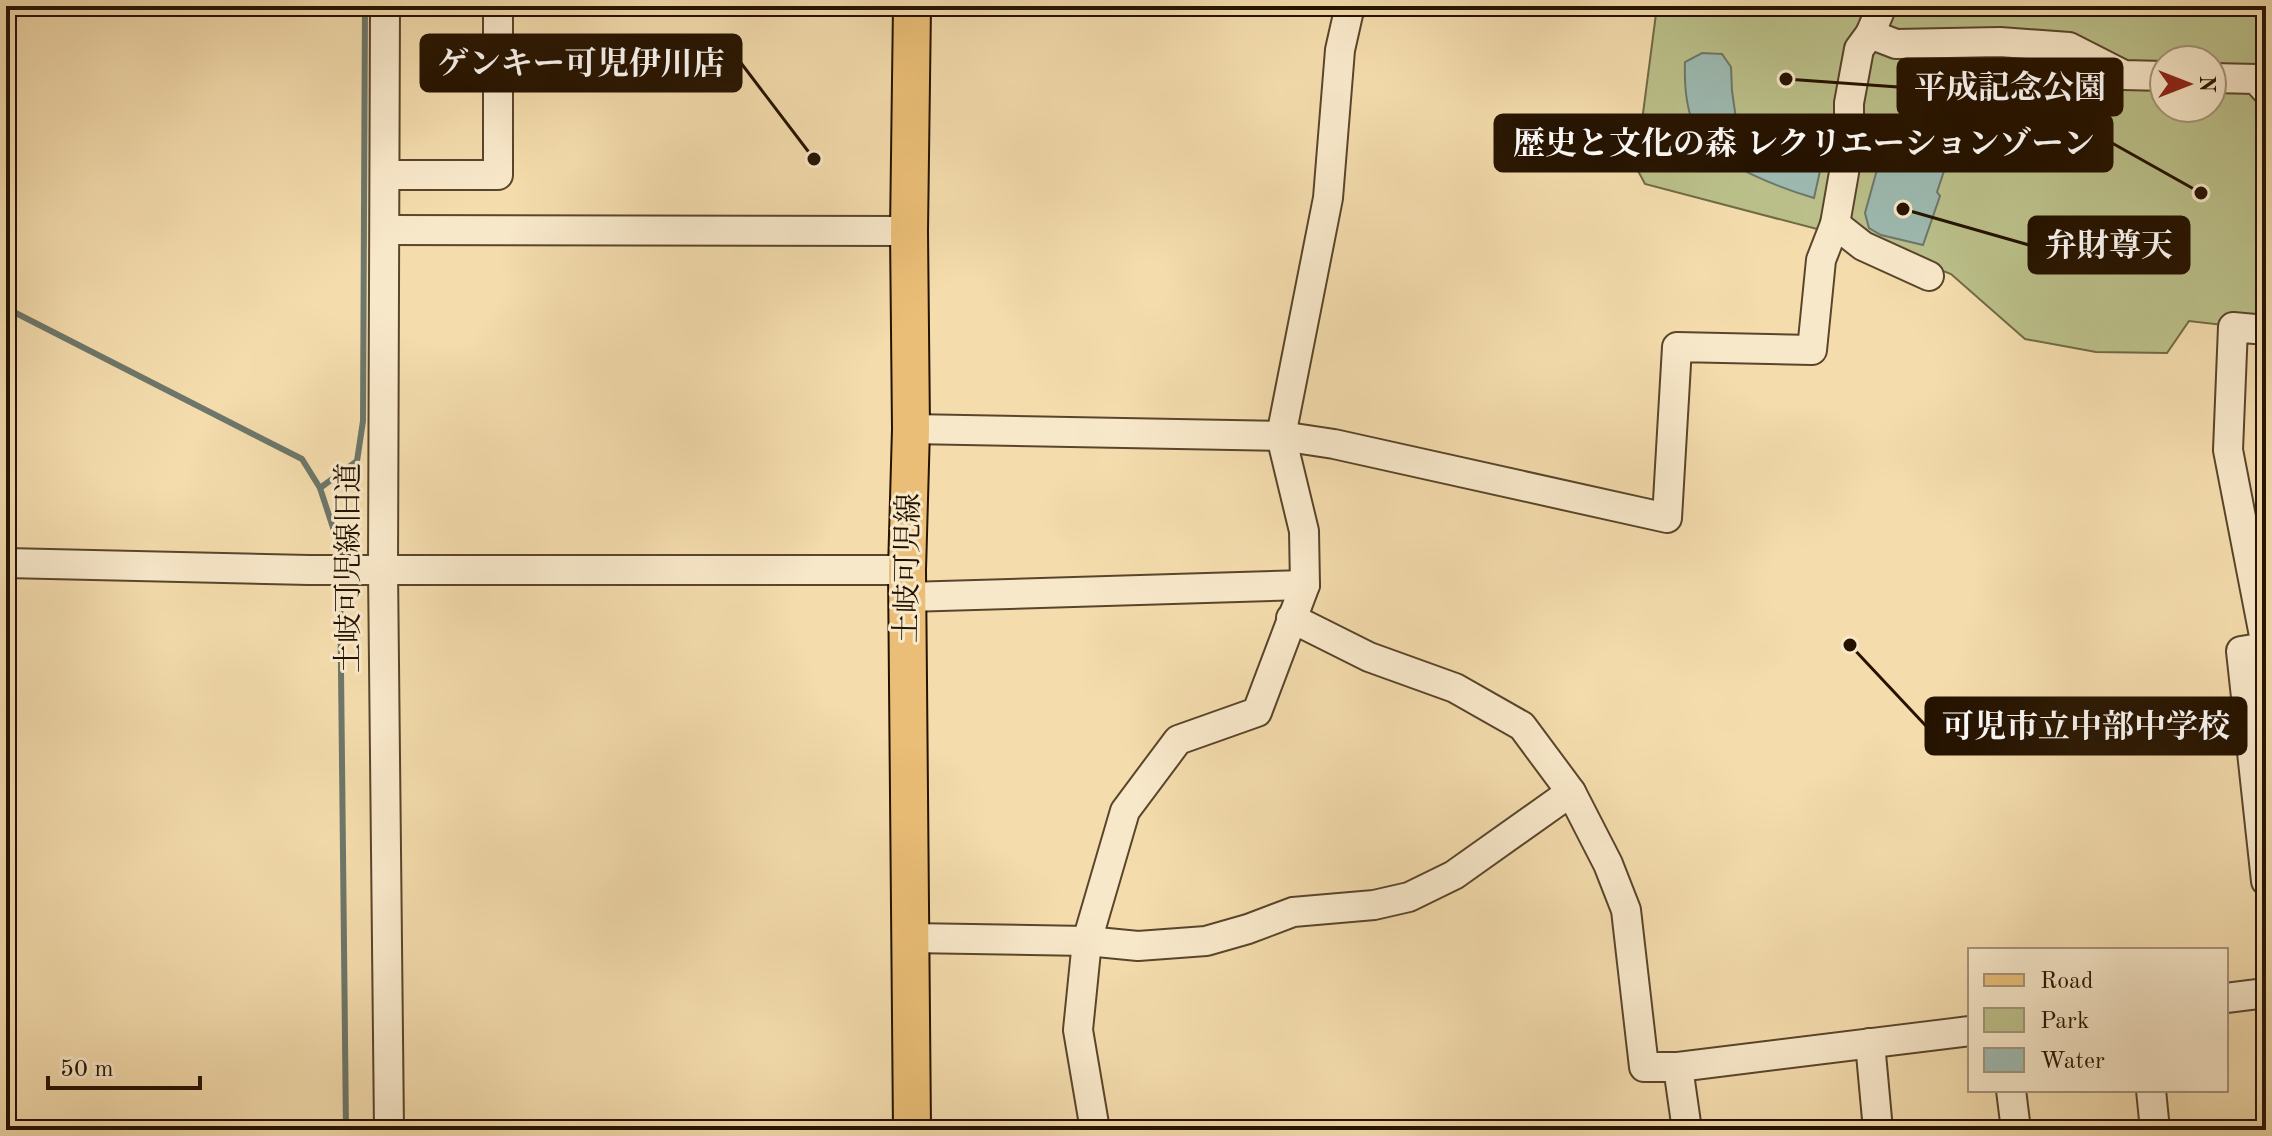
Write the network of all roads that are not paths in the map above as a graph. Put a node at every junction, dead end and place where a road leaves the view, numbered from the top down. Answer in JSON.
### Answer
{"nodes":[{"id":1,"x":385,"y":6,"type":"edge"},
{"id":2,"x":498,"y":6,"type":"edge"},
{"id":3,"x":912,"y":6,"type":"edge"},
{"id":4,"x":1353,"y":6,"type":"edge"},
{"id":5,"x":1882,"y":6,"type":"edge"},
{"id":6,"x":1870,"y":34,"type":"junction"},
{"id":7,"x":2148,"y":76,"type":"edge"},
{"id":8,"x":2228,"y":78,"type":"edge"},
{"id":9,"x":2266,"y":90,"type":"edge"},
{"id":10,"x":385,"y":175,"type":"junction"},
{"id":11,"x":1835,"y":224,"type":"junction"},
{"id":12,"x":385,"y":230,"type":"junction"},
{"id":13,"x":909,"y":231,"type":"junction"},
{"id":14,"x":1929,"y":276,"type":"dead end"},
{"id":15,"x":2266,"y":330,"type":"edge"},
{"id":16,"x":911,"y":429,"type":"junction"},
{"id":17,"x":1281,"y":436,"type":"junction"},
{"id":18,"x":6,"y":563,"type":"edge"},
{"id":19,"x":372,"y":570,"type":"junction"},
{"id":20,"x":907,"y":583,"type":"junction"},
{"id":21,"x":1305,"y":585,"type":"junction"},
{"id":22,"x":1291,"y":618,"type":"junction"},
{"id":23,"x":2266,"y":646,"type":"edge"},
{"id":24,"x":1571,"y":792,"type":"junction"},
{"id":25,"x":2266,"y":881,"type":"edge"},
{"id":26,"x":910,"y":938,"type":"junction"},
{"id":27,"x":1087,"y":941,"type":"junction"},
{"id":28,"x":2266,"y":993,"type":"edge"},
{"id":29,"x":2228,"y":998,"type":"edge"},
{"id":30,"x":1968,"y":1031,"type":"edge"},
{"id":31,"x":1870,"y":1043,"type":"junction"},
{"id":32,"x":1678,"y":1067,"type":"junction"},
{"id":33,"x":2011,"y":1092,"type":"edge"},
{"id":34,"x":2151,"y":1092,"type":"edge"},
{"id":35,"x":389,"y":1130,"type":"edge"},
{"id":36,"x":912,"y":1130,"type":"edge"},
{"id":37,"x":1095,"y":1130,"type":"edge"},
{"id":38,"x":1687,"y":1130,"type":"edge"},
{"id":39,"x":1878,"y":1130,"type":"edge"},
{"id":40,"x":2016,"y":1130,"type":"edge"},
{"id":41,"x":2155,"y":1130,"type":"edge"}],
"edges":[{"from":1,"to":10,"type":"street","name":"土岐可児線旧道"},
{"from":2,"to":10,"type":"street"},
{"from":3,"to":13,"type":"main road","name":"土岐可児線"},
{"from":4,"to":17,"type":"street"},
{"from":5,"to":6,"type":"street"},
{"from":6,"to":7,"type":"street"},
{"from":6,"to":11,"type":"street"},
{"from":8,"to":9,"type":"street"},
{"from":10,"to":12,"type":"street","name":"土岐可児線旧道"},
{"from":11,"to":14,"type":"street"},
{"from":11,"to":17,"type":"street"},
{"from":12,"to":13,"type":"street"},
{"from":12,"to":19,"type":"street","name":"土岐可児線旧道"},
{"from":13,"to":16,"type":"main road","name":"土岐可児線"},
{"from":15,"to":23,"type":"street"},
{"from":16,"to":17,"type":"street"},
{"from":16,"to":20,"type":"main road","name":"土岐可児線"},
{"from":17,"to":21,"type":"street"},
{"from":18,"to":19,"type":"street"},
{"from":19,"to":20,"type":"street"},
{"from":19,"to":35,"type":"street","name":"土岐可児線旧道"},
{"from":20,"to":21,"type":"street"},
{"from":20,"to":26,"type":"main road","name":"土岐可児線"},
{"from":21,"to":22,"type":"street"},
{"from":22,"to":24,"type":"street"},
{"from":22,"to":27,"type":"street"},
{"from":23,"to":25,"type":"street"},
{"from":24,"to":27,"type":"street"},
{"from":24,"to":32,"type":"street"},
{"from":26,"to":27,"type":"street"},
{"from":26,"to":36,"type":"main road","name":"土岐可児線"},
{"from":27,"to":37,"type":"street"},
{"from":28,"to":29,"type":"street"},
{"from":30,"to":31,"type":"street"},
{"from":31,"to":32,"type":"street"},
{"from":31,"to":39,"type":"street"},
{"from":32,"to":38,"type":"street"},
{"from":33,"to":40,"type":"street"},
{"from":34,"to":41,"type":"street"}]}
